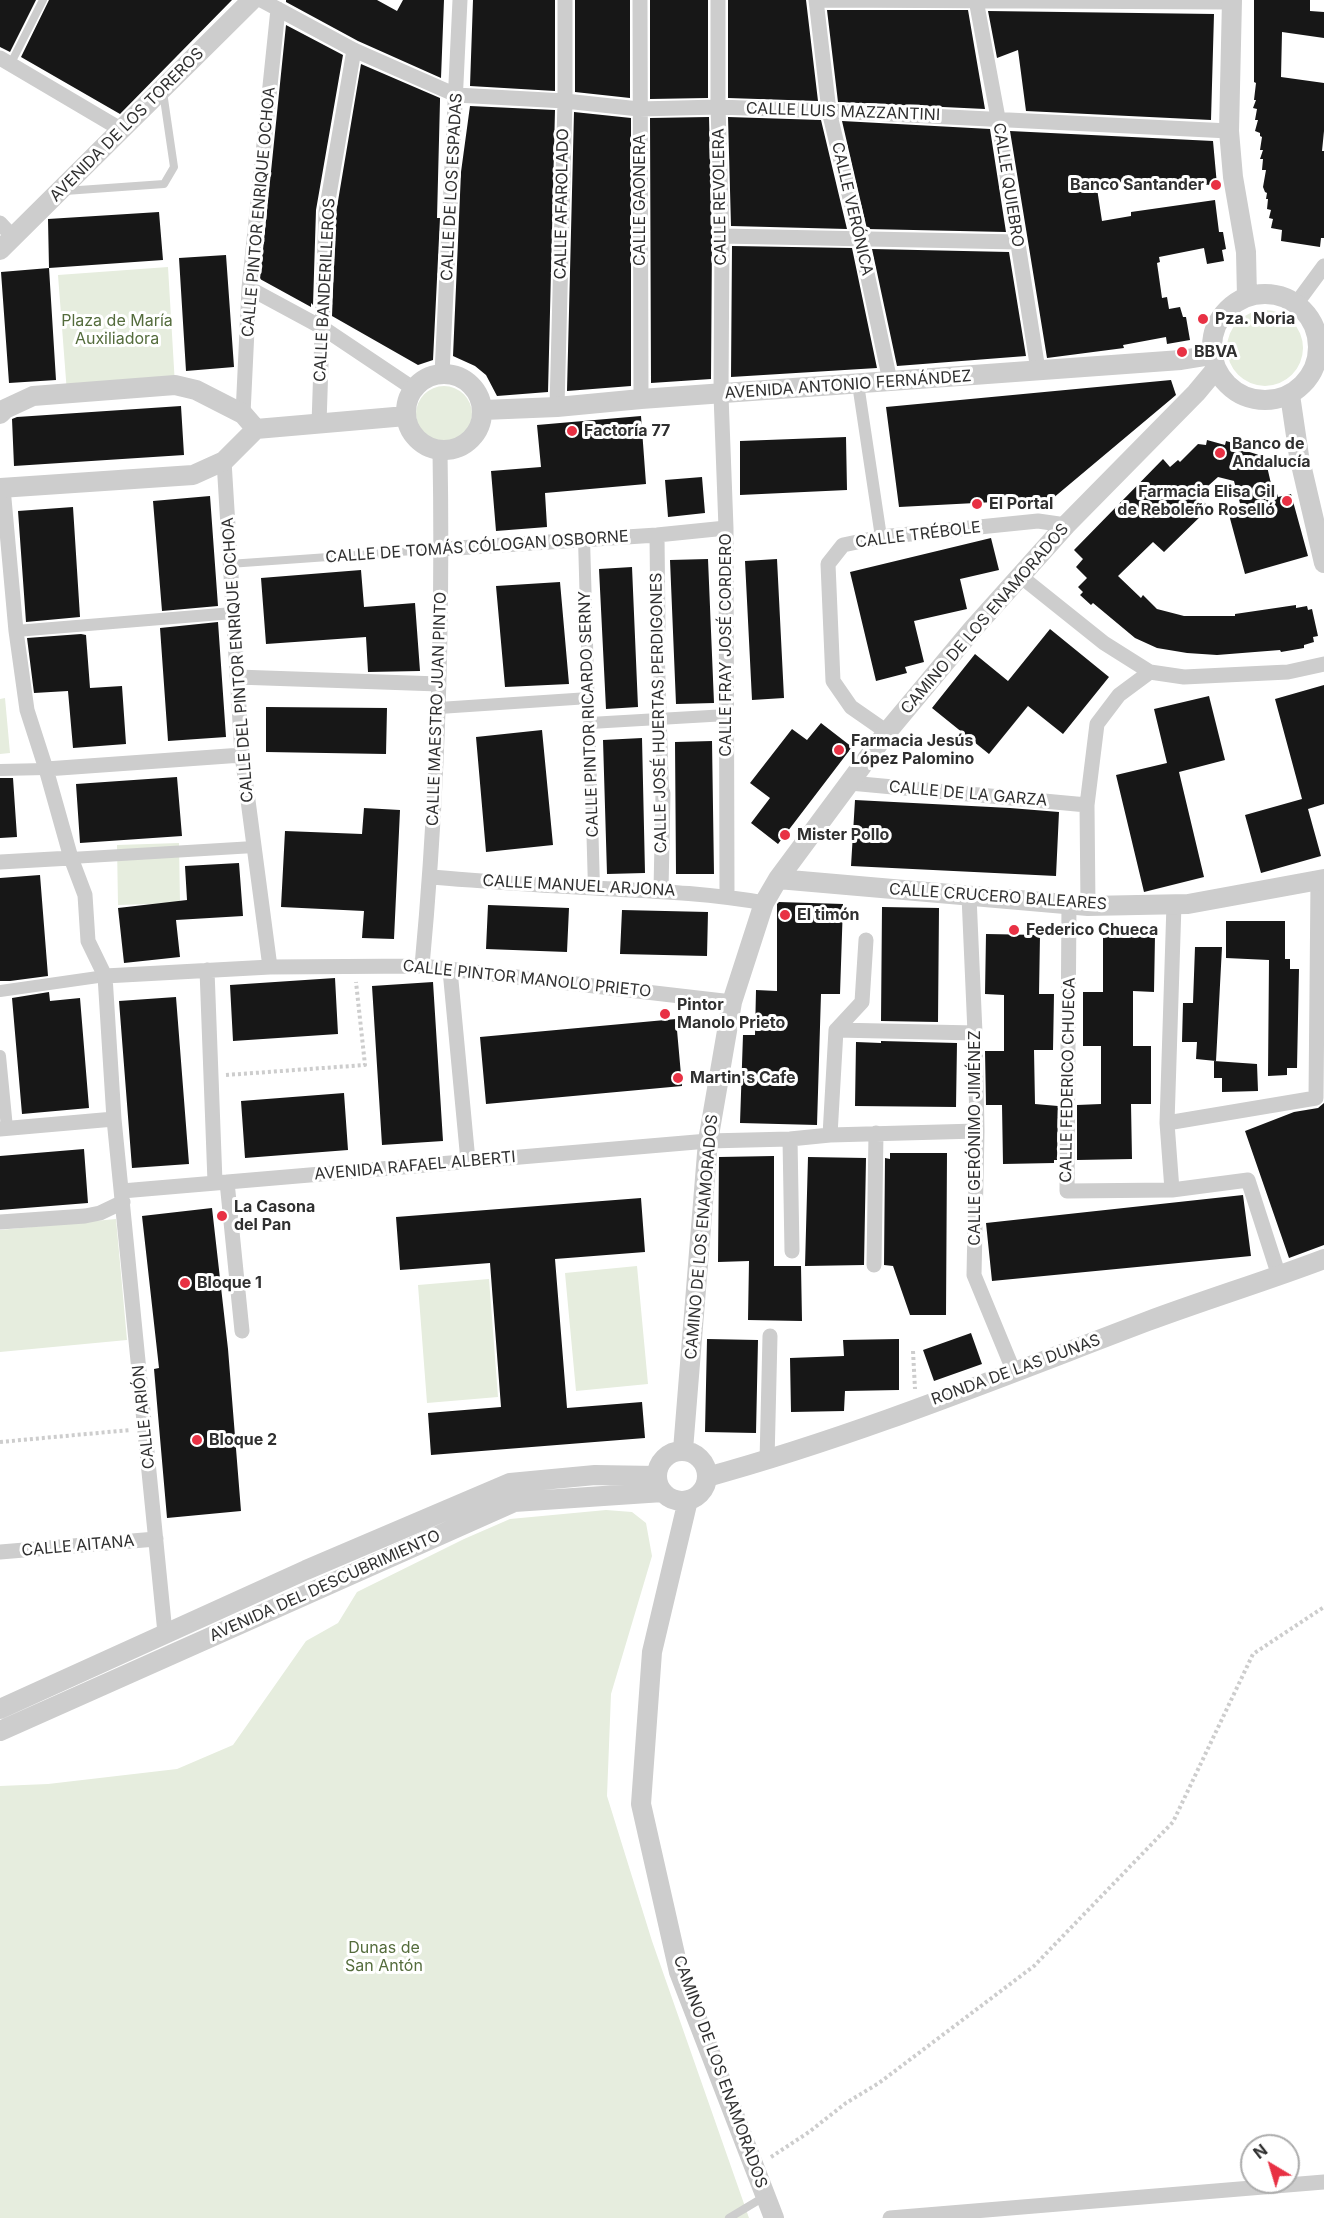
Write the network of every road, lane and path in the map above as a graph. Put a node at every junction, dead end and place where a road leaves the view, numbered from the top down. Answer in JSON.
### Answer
{"nodes":[{"id":1,"x":43,"y":0,"type":"edge"},
{"id":2,"x":252,"y":0,"type":"edge"},
{"id":3,"x":261,"y":0,"type":"edge"},
{"id":4,"x":460,"y":0,"type":"edge"},
{"id":5,"x":565,"y":0,"type":"edge"},
{"id":6,"x":640,"y":0,"type":"edge"},
{"id":7,"x":718,"y":0,"type":"edge"},
{"id":8,"x":816,"y":0,"type":"edge"},
{"id":9,"x":976,"y":0,"type":"edge"},
{"id":10,"x":1232,"y":1,"type":"edge"},
{"id":11,"x":278,"y":9,"type":"junction"},
{"id":12,"x":354,"y":50,"type":"junction"},
{"id":13,"x":5,"y":61,"type":"edge"},
{"id":14,"x":163,"y":90,"type":"junction"},
{"id":15,"x":456,"y":95,"type":"junction"},
{"id":16,"x":565,"y":101,"type":"junction"},
{"id":17,"x":718,"y":107,"type":"junction"},
{"id":18,"x":639,"y":108,"type":"junction"},
{"id":19,"x":829,"y":111,"type":"junction"},
{"id":20,"x":998,"y":118,"type":"junction"},
{"id":21,"x":122,"y":130,"type":"junction"},
{"id":22,"x":1229,"y":132,"type":"junction"},
{"id":23,"x":61,"y":191,"type":"junction"},
{"id":24,"x":0,"y":223,"type":"edge"},
{"id":25,"x":722,"y":236,"type":"junction"},
{"id":26,"x":860,"y":240,"type":"junction"},
{"id":27,"x":1017,"y":242,"type":"junction"},
{"id":28,"x":7,"y":244,"type":"edge"},
{"id":29,"x":1324,"y":266,"type":"edge"},
{"id":30,"x":249,"y":288,"type":"junction"},
{"id":31,"x":1247,"y":297,"type":"junction"},
{"id":32,"x":1296,"y":304,"type":"junction"},
{"id":33,"x":323,"y":328,"type":"junction"},
{"id":34,"x":1321,"y":348,"type":"edge"},
{"id":35,"x":1214,"y":362,"type":"junction"},
{"id":36,"x":1038,"y":370,"type":"junction"},
{"id":37,"x":442,"y":374,"type":"junction"},
{"id":38,"x":890,"y":381,"type":"junction"},
{"id":39,"x":858,"y":384,"type":"junction"},
{"id":40,"x":414,"y":388,"type":"junction"},
{"id":41,"x":721,"y":394,"type":"junction"},
{"id":42,"x":1290,"y":395,"type":"junction"},
{"id":43,"x":641,"y":399,"type":"junction"},
{"id":44,"x":557,"y":408,"type":"junction"},
{"id":45,"x":483,"y":410,"type":"junction"},
{"id":46,"x":0,"y":414,"type":"edge"},
{"id":47,"x":406,"y":416,"type":"junction"},
{"id":48,"x":249,"y":422,"type":"junction"},
{"id":49,"x":319,"y":424,"type":"junction"},
{"id":50,"x":440,"y":451,"type":"junction"},
{"id":51,"x":224,"y":461,"type":"junction"},
{"id":52,"x":1,"y":486,"type":"edge"},
{"id":53,"x":1066,"y":525,"type":"junction"},
{"id":54,"x":726,"y":528,"type":"junction"},
{"id":55,"x":657,"y":535,"type":"junction"},
{"id":56,"x":881,"y":537,"type":"junction"},
{"id":57,"x":584,"y":539,"type":"junction"},
{"id":58,"x":442,"y":549,"type":"junction"},
{"id":59,"x":1324,"y":563,"type":"edge"},
{"id":60,"x":229,"y":564,"type":"junction"},
{"id":61,"x":1019,"y":575,"type":"junction"},
{"id":62,"x":233,"y":613,"type":"junction"},
{"id":63,"x":658,"y":630,"type":"joint"},
{"id":64,"x":16,"y":631,"type":"junction"},
{"id":65,"x":1324,"y":664,"type":"edge"},
{"id":66,"x":1150,"y":672,"type":"junction"},
{"id":67,"x":237,"y":677,"type":"junction"},
{"id":68,"x":439,"y":684,"type":"junction"},
{"id":69,"x":589,"y":698,"type":"junction"},
{"id":70,"x":439,"y":708,"type":"junction"},
{"id":71,"x":727,"y":715,"type":"junction"},
{"id":72,"x":661,"y":719,"type":"junction"},
{"id":73,"x":590,"y":723,"type":"junction"},
{"id":74,"x":887,"y":732,"type":"junction"},
{"id":75,"x":242,"y":755,"type":"junction"},
{"id":76,"x":46,"y":768,"type":"junction"},
{"id":77,"x":0,"y":770,"type":"edge"},
{"id":78,"x":850,"y":783,"type":"junction"},
{"id":79,"x":663,"y":793,"type":"joint"},
{"id":80,"x":1087,"y":805,"type":"junction"},
{"id":81,"x":254,"y":847,"type":"junction"},
{"id":82,"x":71,"y":858,"type":"junction"},
{"id":83,"x":0,"y":861,"type":"edge"},
{"id":84,"x":430,"y":877,"type":"junction"},
{"id":85,"x":778,"y":879,"type":"junction"},
{"id":86,"x":1321,"y":879,"type":"edge"},
{"id":87,"x":594,"y":888,"type":"junction"},
{"id":88,"x":661,"y":890,"type":"junction"},
{"id":89,"x":727,"y":896,"type":"junction"},
{"id":90,"x":969,"y":896,"type":"junction"},
{"id":91,"x":764,"y":903,"type":"junction"},
{"id":92,"x":1079,"y":904,"type":"junction"},
{"id":93,"x":1174,"y":904,"type":"junction"},
{"id":94,"x":866,"y":940,"type":"dead end"},
{"id":95,"x":354,"y":966,"type":"junction"},
{"id":96,"x":422,"y":966,"type":"junction"},
{"id":97,"x":270,"y":967,"type":"junction"},
{"id":98,"x":207,"y":970,"type":"junction"},
{"id":99,"x":450,"y":970,"type":"junction"},
{"id":100,"x":105,"y":976,"type":"junction"},
{"id":101,"x":0,"y":991,"type":"edge"},
{"id":102,"x":732,"y":1002,"type":"junction"},
{"id":103,"x":836,"y":1030,"type":"junction"},
{"id":104,"x":975,"y":1034,"type":"junction"},
{"id":105,"x":0,"y":1056,"type":"edge"},
{"id":106,"x":211,"y":1076,"type":"junction"},
{"id":107,"x":114,"y":1119,"type":"junction"},
{"id":108,"x":1167,"y":1123,"type":"junction"},
{"id":109,"x":4,"y":1128,"type":"edge"},
{"id":110,"x":977,"y":1131,"type":"junction"},
{"id":111,"x":876,"y":1133,"type":"junction"},
{"id":112,"x":830,"y":1134,"type":"junction"},
{"id":113,"x":790,"y":1139,"type":"junction"},
{"id":114,"x":708,"y":1141,"type":"junction"},
{"id":115,"x":468,"y":1161,"type":"junction"},
{"id":116,"x":221,"y":1182,"type":"junction"},
{"id":117,"x":1172,"y":1190,"type":"junction"},
{"id":118,"x":122,"y":1196,"type":"junction"},
{"id":119,"x":0,"y":1222,"type":"edge"},
{"id":120,"x":792,"y":1251,"type":"dead end"},
{"id":121,"x":1324,"y":1259,"type":"edge"},
{"id":122,"x":874,"y":1265,"type":"dead end"},
{"id":123,"x":1279,"y":1276,"type":"junction"},
{"id":124,"x":242,"y":1331,"type":"dead end"},
{"id":125,"x":770,"y":1336,"type":"dead end"},
{"id":126,"x":914,"y":1351,"type":"dead end"},
{"id":127,"x":1014,"y":1372,"type":"junction"},
{"id":128,"x":918,"y":1407,"type":"junction"},
{"id":129,"x":145,"y":1429,"type":"junction"},
{"id":130,"x":0,"y":1442,"type":"edge"},
{"id":131,"x":683,"y":1450,"type":"junction"},
{"id":132,"x":767,"y":1461,"type":"junction"},
{"id":133,"x":707,"y":1477,"type":"junction"},
{"id":134,"x":660,"y":1484,"type":"junction"},
{"id":135,"x":688,"y":1500,"type":"junction"},
{"id":136,"x":156,"y":1539,"type":"junction"},
{"id":137,"x":0,"y":1552,"type":"edge"},
{"id":138,"x":1324,"y":1606,"type":"edge"},
{"id":139,"x":165,"y":1633,"type":"junction"},
{"id":140,"x":0,"y":1709,"type":"edge"},
{"id":141,"x":0,"y":1731,"type":"edge"},
{"id":142,"x":754,"y":2167,"type":"junction"},
{"id":143,"x":1324,"y":2182,"type":"edge"},
{"id":144,"x":766,"y":2196,"type":"junction"},
{"id":145,"x":729,"y":2218,"type":"edge"},
{"id":146,"x":774,"y":2218,"type":"edge"},
{"id":147,"x":890,"y":2218,"type":"edge"}],
"edges":[{"from":1,"to":13,"type":"lane"},
{"from":2,"to":14,"type":"street","name":"AVENIDA DE LOS TOREROS"},
{"from":3,"to":11,"type":"street"},
{"from":4,"to":15,"type":"street","name":"CALLE DE LOS ESPADAS"},
{"from":5,"to":16,"type":"street","name":"CALLE AFAROLADO"},
{"from":6,"to":18,"type":"street","name":"CALLE GAONERA"},
{"from":7,"to":17,"type":"street","name":"CALLE REVOLERA"},
{"from":8,"to":9,"type":"street"},
{"from":8,"to":19,"type":"street","name":"CALLE VERÓNICA"},
{"from":9,"to":10,"type":"street"},
{"from":9,"to":20,"type":"street","name":"CALLE QUIEBRO"},
{"from":10,"to":22,"type":"street"},
{"from":11,"to":12,"type":"street"},
{"from":11,"to":30,"type":"street","name":"CALLE PINTOR ENRIQUE OCHOA"},
{"from":12,"to":15,"type":"street"},
{"from":12,"to":33,"type":"street","name":"CALLE BANDERILLEROS"},
{"from":13,"to":21,"type":"street"},
{"from":14,"to":21,"type":"street","name":"AVENIDA DE LOS TOREROS"},
{"from":14,"to":23,"type":"lane"},
{"from":15,"to":16,"type":"street","name":"CALLE LUIS MAZZANTINI"},
{"from":15,"to":37,"type":"street","name":"CALLE DE LOS ESPADAS"},
{"from":16,"to":18,"type":"street","name":"CALLE LUIS MAZZANTINI"},
{"from":16,"to":44,"type":"street","name":"CALLE AFAROLADO"},
{"from":17,"to":18,"type":"street","name":"CALLE LUIS MAZZANTINI"},
{"from":17,"to":19,"type":"street","name":"CALLE LUIS MAZZANTINI"},
{"from":17,"to":25,"type":"street","name":"CALLE REVOLERA"},
{"from":18,"to":43,"type":"street","name":"CALLE GAONERA"},
{"from":19,"to":20,"type":"street","name":"CALLE LUIS MAZZANTINI"},
{"from":19,"to":26,"type":"street","name":"CALLE VERÓNICA"},
{"from":20,"to":22,"type":"street","name":"CALLE LUIS MAZZANTINI"},
{"from":20,"to":27,"type":"street","name":"CALLE QUIEBRO"},
{"from":21,"to":23,"type":"street","name":"AVENIDA DE LOS TOREROS"},
{"from":22,"to":31,"type":"street"},
{"from":23,"to":28,"type":"street","name":"AVENIDA DE LOS TOREROS"},
{"from":24,"to":28,"type":"street"},
{"from":25,"to":26,"type":"street"},
{"from":25,"to":41,"type":"street","name":"CALLE REVOLERA"},
{"from":26,"to":27,"type":"street"},
{"from":26,"to":38,"type":"street","name":"CALLE VERÓNICA"},
{"from":27,"to":36,"type":"street","name":"CALLE QUIEBRO"},
{"from":29,"to":32,"type":"street"},
{"from":30,"to":33,"type":"street"},
{"from":30,"to":48,"type":"street","name":"CALLE PINTOR ENRIQUE OCHOA"},
{"from":31,"to":32,"type":"street"},
{"from":31,"to":35,"type":"street"},
{"from":32,"to":34,"type":"street"},
{"from":33,"to":40,"type":"street"},
{"from":33,"to":49,"type":"street","name":"CALLE BANDERILLEROS"},
{"from":34,"to":42,"type":"street"},
{"from":35,"to":36,"type":"street","name":"AVENIDA ANTONIO FERNÁNDEZ"},
{"from":35,"to":42,"type":"street"},
{"from":35,"to":53,"type":"street","name":"CAMINO DE LOS ENAMORADOS"},
{"from":36,"to":38,"type":"street","name":"AVENIDA ANTONIO FERNÁNDEZ"},
{"from":37,"to":40,"type":"street"},
{"from":37,"to":45,"type":"street"},
{"from":38,"to":39,"type":"street","name":"AVENIDA ANTONIO FERNÁNDEZ"},
{"from":39,"to":41,"type":"street","name":"AVENIDA ANTONIO FERNÁNDEZ"},
{"from":39,"to":56,"type":"street"},
{"from":40,"to":47,"type":"street"},
{"from":41,"to":43,"type":"street","name":"AVENIDA ANTONIO FERNÁNDEZ"},
{"from":41,"to":54,"type":"street","name":"CALLE FRAY JOSÉ CORDERO"},
{"from":42,"to":59,"type":"street"},
{"from":43,"to":44,"type":"street","name":"AVENIDA ANTONIO FERNÁNDEZ"},
{"from":44,"to":45,"type":"street","name":"AVENIDA ANTONIO FERNÁNDEZ"},
{"from":45,"to":50,"type":"street"},
{"from":46,"to":48,"type":"street"},
{"from":47,"to":49,"type":"street"},
{"from":47,"to":50,"type":"street"},
{"from":48,"to":49,"type":"street"},
{"from":48,"to":51,"type":"street"},
{"from":50,"to":58,"type":"street","name":"CALLE MAESTRO JUAN PINTO"},
{"from":51,"to":52,"type":"street"},
{"from":51,"to":60,"type":"street","name":"CALLE DEL PINTOR ENRIQUE OCHOA"},
{"from":52,"to":64,"type":"street"},
{"from":53,"to":56,"type":"street","name":"CALLE TRÉBOLE"},
{"from":53,"to":61,"type":"street","name":"CAMINO DE LOS ENAMORADOS"},
{"from":54,"to":55,"type":"street","name":"CALLE DE TOMÁS CÓLOGAN OSBORNE"},
{"from":54,"to":71,"type":"street","name":"CALLE FRAY JOSÉ CORDERO"},
{"from":55,"to":57,"type":"street","name":"CALLE DE TOMÁS CÓLOGAN OSBORNE"},
{"from":55,"to":63,"type":"street","name":"CALLE JOSÉ HUERTAS PERDIGONES"},
{"from":56,"to":74,"type":"street","name":"CALLE TRÉBOLE"},
{"from":57,"to":58,"type":"street","name":"CALLE DE TOMÁS CÓLOGAN OSBORNE"},
{"from":57,"to":69,"type":"street","name":"CALLE PINTOR RICARDO SERNY"},
{"from":58,"to":60,"type":"lane","name":"CALLE DE TOMÁS CÓLOGAN OSBORNE"},
{"from":58,"to":68,"type":"street","name":"CALLE MAESTRO JUAN PINTO"},
{"from":60,"to":62,"type":"street","name":"CALLE DEL PINTOR ENRIQUE OCHOA"},
{"from":61,"to":66,"type":"street"},
{"from":61,"to":74,"type":"street","name":"CAMINO DE LOS ENAMORADOS"},
{"from":62,"to":64,"type":"street"},
{"from":62,"to":67,"type":"street","name":"CALLE DEL PINTOR ENRIQUE OCHOA"},
{"from":63,"to":72,"type":"street","name":"CALLE JOSÉ HUERTAS PERDIGONES"},
{"from":64,"to":76,"type":"street"},
{"from":65,"to":66,"type":"street"},
{"from":66,"to":80,"type":"street"},
{"from":67,"to":68,"type":"street"},
{"from":67,"to":75,"type":"street","name":"CALLE DEL PINTOR ENRIQUE OCHOA"},
{"from":68,"to":70,"type":"street","name":"CALLE MAESTRO JUAN PINTO"},
{"from":69,"to":70,"type":"street"},
{"from":69,"to":73,"type":"street","name":"CALLE PINTOR RICARDO SERNY"},
{"from":70,"to":84,"type":"street","name":"CALLE MAESTRO JUAN PINTO"},
{"from":71,"to":72,"type":"street"},
{"from":71,"to":89,"type":"street","name":"CALLE FRAY JOSÉ CORDERO"},
{"from":72,"to":73,"type":"street"},
{"from":72,"to":79,"type":"street","name":"CALLE JOSÉ HUERTAS PERDIGONES"},
{"from":73,"to":87,"type":"street","name":"CALLE PINTOR RICARDO SERNY"},
{"from":74,"to":78,"type":"street","name":"CAMINO DE LOS ENAMORADOS"},
{"from":75,"to":76,"type":"street"},
{"from":75,"to":81,"type":"street","name":"CALLE DEL PINTOR ENRIQUE OCHOA"},
{"from":76,"to":77,"type":"street"},
{"from":76,"to":82,"type":"street"},
{"from":78,"to":80,"type":"street","name":"CALLE DE LA GARZA"},
{"from":78,"to":85,"type":"street","name":"CAMINO DE LOS ENAMORADOS"},
{"from":79,"to":88,"type":"street","name":"CALLE JOSÉ HUERTAS PERDIGONES"},
{"from":80,"to":92,"type":"street"},
{"from":81,"to":82,"type":"street"},
{"from":81,"to":97,"type":"street","name":"CALLE DEL PINTOR ENRIQUE OCHOA"},
{"from":82,"to":83,"type":"street"},
{"from":82,"to":100,"type":"street"},
{"from":84,"to":87,"type":"street","name":"CALLE MANUEL ARJONA"},
{"from":84,"to":96,"type":"street","name":"CALLE MAESTRO JUAN PINTO"},
{"from":85,"to":90,"type":"street","name":"CALLE CRUCERO BALEARES"},
{"from":85,"to":91,"type":"street","name":"CAMINO DE LOS ENAMORADOS"},
{"from":86,"to":93,"type":"street","name":"CALLE CRUCERO BALEARES"},
{"from":86,"to":108,"type":"street"},
{"from":87,"to":88,"type":"street","name":"CALLE MANUEL ARJONA"},
{"from":88,"to":89,"type":"street","name":"CALLE MANUEL ARJONA"},
{"from":89,"to":91,"type":"street","name":"CALLE MANUEL ARJONA"},
{"from":90,"to":92,"type":"street","name":"CALLE CRUCERO BALEARES"},
{"from":90,"to":104,"type":"street","name":"CALLE GERÓNIMO JIMÉNEZ"},
{"from":91,"to":102,"type":"street","name":"CAMINO DE LOS ENAMORADOS"},
{"from":92,"to":93,"type":"street","name":"CALLE CRUCERO BALEARES"},
{"from":92,"to":117,"type":"street","name":"CALLE FEDERICO CHUECA"},
{"from":93,"to":108,"type":"street"},
{"from":94,"to":103,"type":"street"},
{"from":95,"to":96,"type":"street","name":"CALLE PINTOR MANOLO PRIETO"},
{"from":95,"to":97,"type":"street","name":"CALLE PINTOR MANOLO PRIETO"},
{"from":95,"to":106,"type":"path"},
{"from":96,"to":99,"type":"street","name":"CALLE PINTOR MANOLO PRIETO"},
{"from":97,"to":98,"type":"street","name":"CALLE PINTOR MANOLO PRIETO"},
{"from":98,"to":100,"type":"street","name":"CALLE PINTOR MANOLO PRIETO"},
{"from":98,"to":106,"type":"street"},
{"from":99,"to":102,"type":"street","name":"CALLE PINTOR MANOLO PRIETO"},
{"from":99,"to":115,"type":"street"},
{"from":100,"to":101,"type":"street"},
{"from":100,"to":107,"type":"street","name":"CALLE ARIÓN"},
{"from":102,"to":114,"type":"street","name":"CAMINO DE LOS ENAMORADOS"},
{"from":103,"to":104,"type":"street"},
{"from":103,"to":112,"type":"street"},
{"from":104,"to":110,"type":"street","name":"CALLE GERÓNIMO JIMÉNEZ"},
{"from":105,"to":109,"type":"street"},
{"from":106,"to":116,"type":"street"},
{"from":107,"to":109,"type":"street"},
{"from":107,"to":118,"type":"street","name":"CALLE ARIÓN"},
{"from":108,"to":117,"type":"street"},
{"from":110,"to":111,"type":"street","name":"AVENIDA RAFAEL ALBERTI"},
{"from":110,"to":127,"type":"street","name":"CALLE GERÓNIMO JIMÉNEZ"},
{"from":111,"to":112,"type":"street","name":"AVENIDA RAFAEL ALBERTI"},
{"from":111,"to":122,"type":"street"},
{"from":112,"to":113,"type":"street","name":"AVENIDA RAFAEL ALBERTI"},
{"from":113,"to":114,"type":"street","name":"AVENIDA RAFAEL ALBERTI"},
{"from":113,"to":120,"type":"street"},
{"from":114,"to":115,"type":"street","name":"AVENIDA RAFAEL ALBERTI"},
{"from":114,"to":131,"type":"street","name":"CAMINO DE LOS ENAMORADOS"},
{"from":115,"to":116,"type":"street","name":"AVENIDA RAFAEL ALBERTI"},
{"from":116,"to":118,"type":"street","name":"AVENIDA RAFAEL ALBERTI"},
{"from":116,"to":124,"type":"street"},
{"from":117,"to":123,"type":"street","name":"CALLE FEDERICO CHUECA"},
{"from":118,"to":119,"type":"street","name":"AVENIDA RAFAEL ALBERTI"},
{"from":118,"to":129,"type":"street","name":"CALLE ARIÓN"},
{"from":121,"to":123,"type":"street","name":"RONDA DE LAS DUNAS"},
{"from":123,"to":127,"type":"street","name":"RONDA DE LAS DUNAS"},
{"from":125,"to":132,"type":"street"},
{"from":126,"to":128,"type":"path"},
{"from":127,"to":128,"type":"street","name":"RONDA DE LAS DUNAS"},
{"from":128,"to":132,"type":"street","name":"RONDA DE LAS DUNAS"},
{"from":129,"to":130,"type":"path"},
{"from":129,"to":136,"type":"street","name":"CALLE ARIÓN"},
{"from":131,"to":133,"type":"street"},
{"from":131,"to":134,"type":"street"},
{"from":132,"to":133,"type":"street","name":"RONDA DE LAS DUNAS"},
{"from":133,"to":135,"type":"street"},
{"from":134,"to":135,"type":"street"},
{"from":134,"to":139,"type":"street","name":"AVENIDA DEL DESCUBRIMIENTO"},
{"from":134,"to":141,"type":"street","name":"AVENIDA DEL DESCUBRIMIENTO"},
{"from":135,"to":142,"type":"street","name":"CAMINO DE LOS ENAMORADOS"},
{"from":136,"to":137,"type":"street","name":"CALLE AITANA"},
{"from":136,"to":139,"type":"street","name":"CALLE ARIÓN"},
{"from":138,"to":142,"type":"path"},
{"from":139,"to":140,"type":"street","name":"AVENIDA DEL DESCUBRIMIENTO"},
{"from":142,"to":144,"type":"street","name":"CAMINO DE LOS ENAMORADOS"},
{"from":143,"to":147,"type":"street"},
{"from":144,"to":145,"type":"lane"},
{"from":144,"to":146,"type":"street","name":"CAMINO DE LOS ENAMORADOS"}]}
